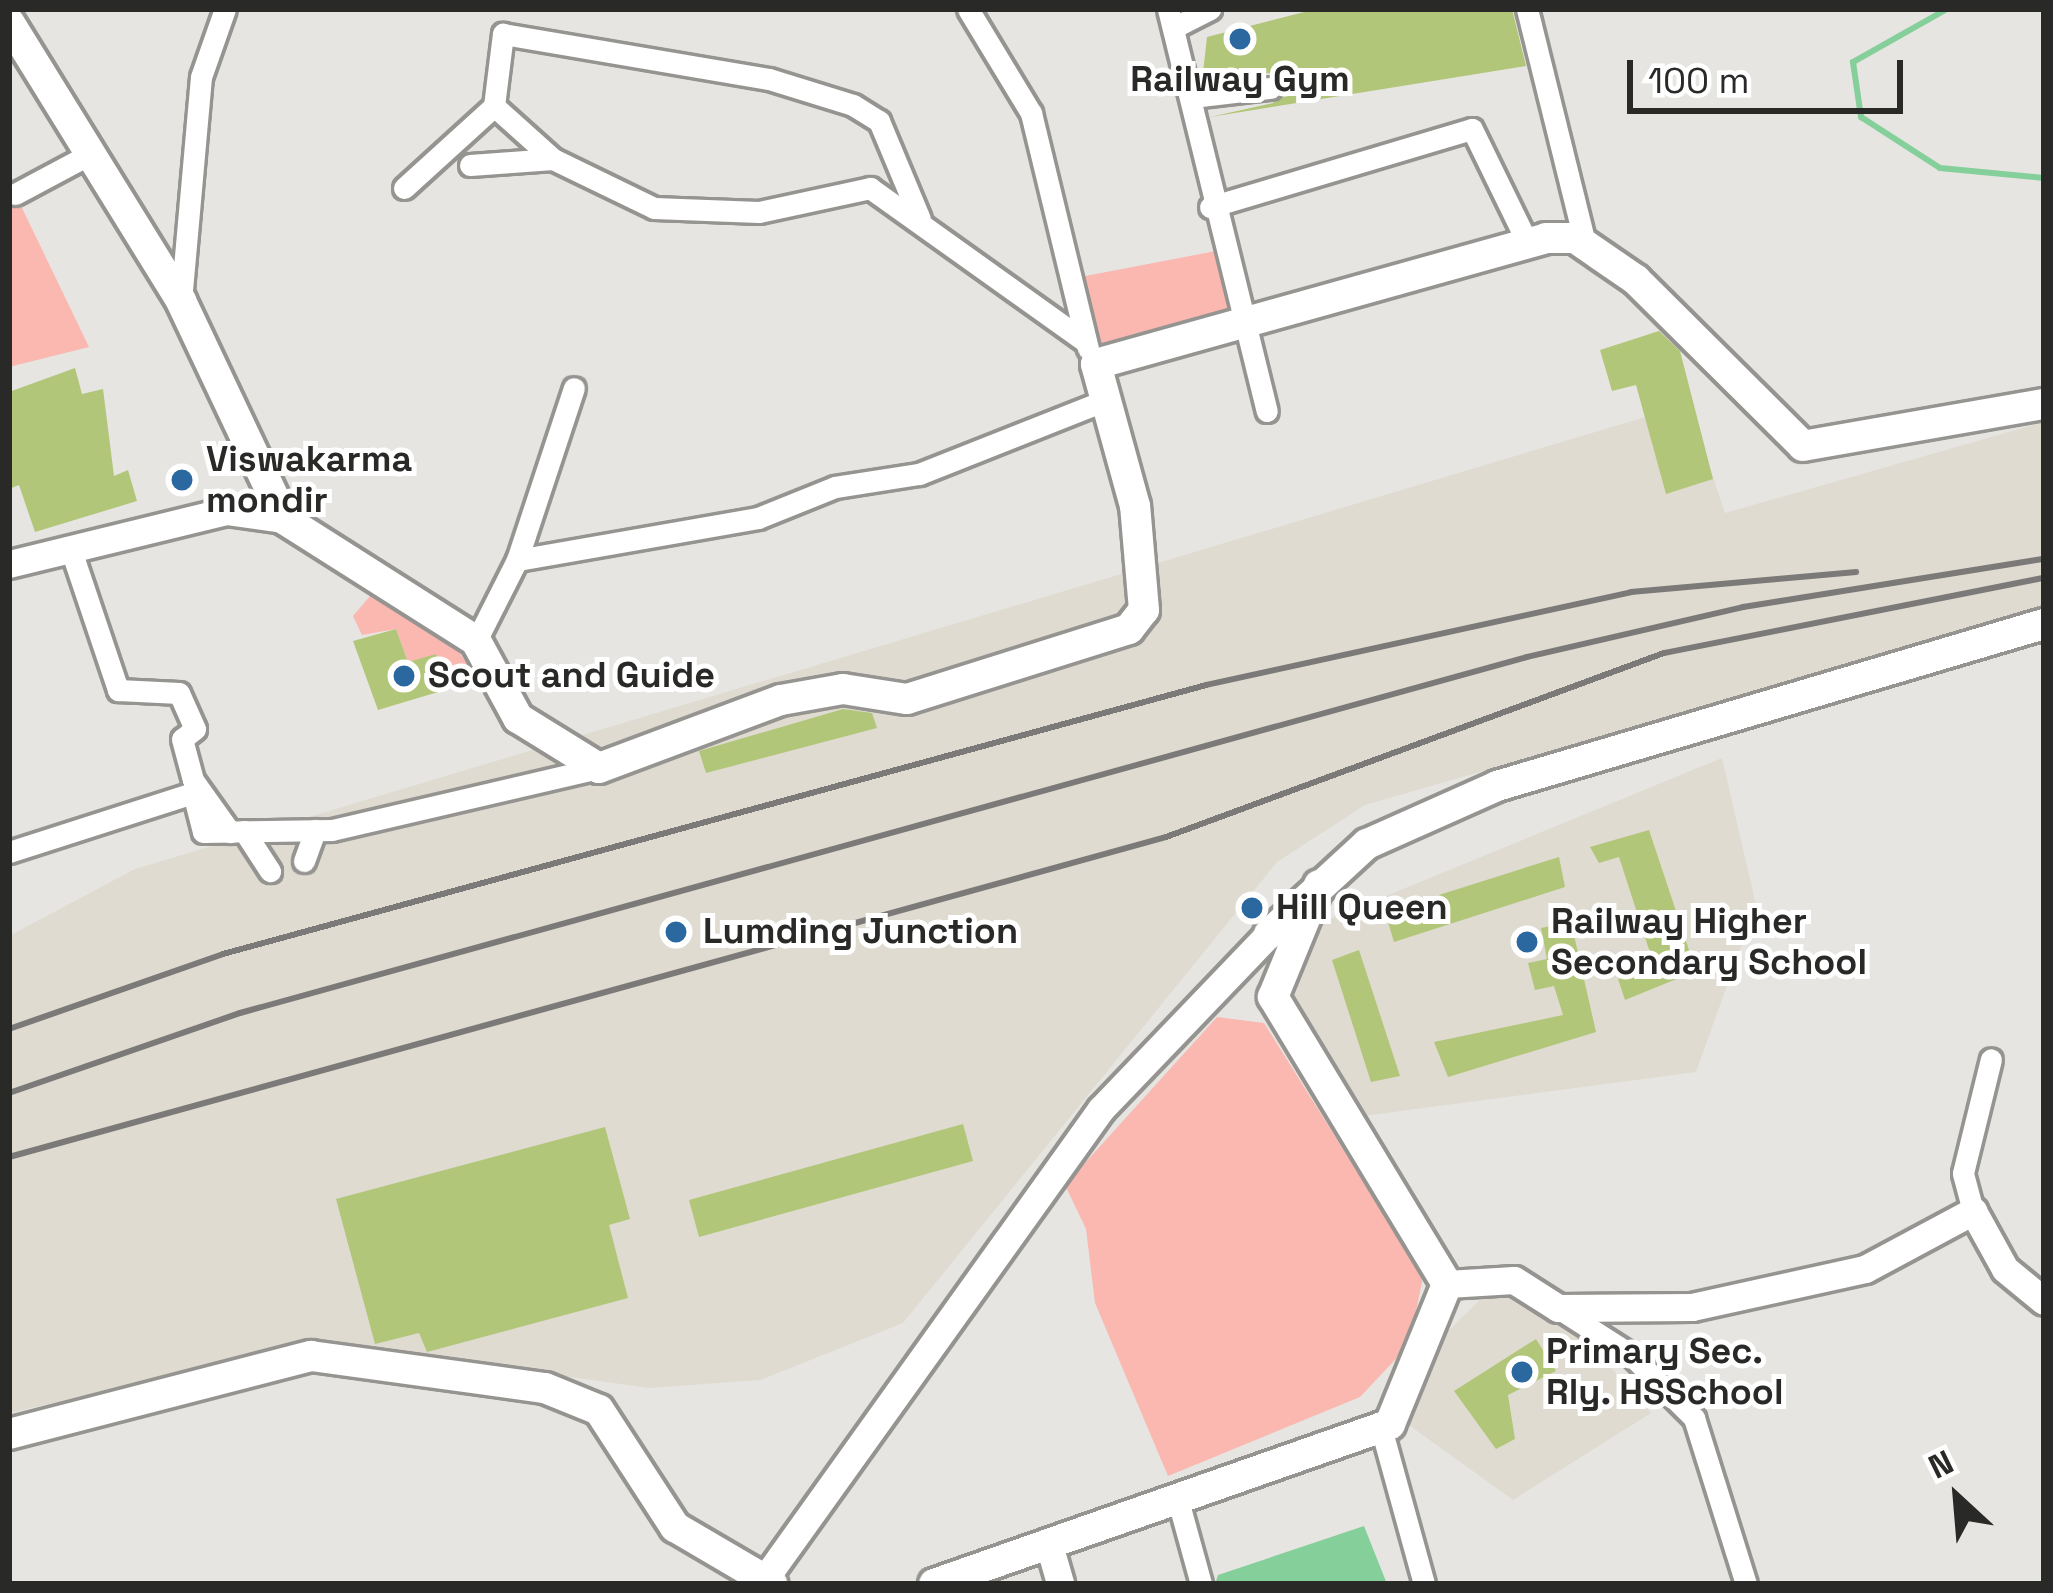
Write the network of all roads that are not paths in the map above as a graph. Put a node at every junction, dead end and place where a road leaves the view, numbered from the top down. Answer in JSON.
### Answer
{"nodes":[{"id":1,"x":225,"y":9,"type":"edge"},
{"id":2,"x":968,"y":9,"type":"edge"},
{"id":3,"x":1210,"y":9,"type":"edge"},
{"id":4,"x":1527,"y":9,"type":"edge"},
{"id":5,"x":1171,"y":19,"type":"edge"},
{"id":6,"x":9,"y":22,"type":"edge"},
{"id":7,"x":1270,"y":88,"type":"dead end"},
{"id":8,"x":1192,"y":97,"type":"junction"},
{"id":9,"x":494,"y":106,"type":"junction"},
{"id":10,"x":88,"y":155,"type":"junction"},
{"id":11,"x":553,"y":159,"type":"junction"},
{"id":12,"x":470,"y":165,"type":"dead end"},
{"id":13,"x":404,"y":188,"type":"dead end"},
{"id":14,"x":15,"y":194,"type":"dead end"},
{"id":15,"x":1210,"y":207,"type":"junction"},
{"id":16,"x":920,"y":219,"type":"junction"},
{"id":17,"x":1528,"y":244,"type":"junction"},
{"id":18,"x":1585,"y":244,"type":"junction"},
{"id":19,"x":181,"y":301,"type":"junction"},
{"id":20,"x":1245,"y":324,"type":"junction"},
{"id":21,"x":1090,"y":352,"type":"junction"},
{"id":22,"x":574,"y":388,"type":"dead end"},
{"id":23,"x":1103,"y":401,"type":"junction"},
{"id":24,"x":2044,"y":404,"type":"edge"},
{"id":25,"x":1268,"y":411,"type":"dead end"},
{"id":26,"x":284,"y":519,"type":"junction"},
{"id":27,"x":56,"y":549,"type":"junction"},
{"id":28,"x":517,"y":560,"type":"junction"},
{"id":29,"x":9,"y":564,"type":"edge"},
{"id":30,"x":2044,"y":624,"type":"edge"},
{"id":31,"x":476,"y":641,"type":"junction"},
{"id":32,"x":599,"y":768,"type":"junction"},
{"id":33,"x":315,"y":830,"type":"junction"},
{"id":34,"x":237,"y":831,"type":"junction"},
{"id":35,"x":9,"y":852,"type":"edge"},
{"id":36,"x":304,"y":861,"type":"dead end"},
{"id":37,"x":270,"y":872,"type":"dead end"},
{"id":38,"x":1319,"y":885,"type":"junction"},
{"id":39,"x":1270,"y":934,"type":"joint"},
{"id":40,"x":1991,"y":1058,"type":"dead end"},
{"id":41,"x":1973,"y":1211,"type":"junction"},
{"id":42,"x":1447,"y":1284,"type":"junction"},
{"id":43,"x":2044,"y":1301,"type":"edge"},
{"id":44,"x":1558,"y":1308,"type":"junction"},
{"id":45,"x":9,"y":1434,"type":"edge"},
{"id":46,"x":1383,"y":1435,"type":"junction"},
{"id":47,"x":1179,"y":1504,"type":"junction"},
{"id":48,"x":1050,"y":1548,"type":"junction"},
{"id":49,"x":766,"y":1582,"type":"edge"},
{"id":50,"x":934,"y":1584,"type":"edge"},
{"id":51,"x":1060,"y":1584,"type":"edge"},
{"id":52,"x":1201,"y":1584,"type":"edge"},
{"id":53,"x":1424,"y":1584,"type":"edge"},
{"id":54,"x":1746,"y":1584,"type":"edge"}],
"edges":[{"from":1,"to":19,"type":"street"},
{"from":2,"to":21,"type":"street"},
{"from":3,"to":5,"type":"street"},
{"from":4,"to":18,"type":"street"},
{"from":5,"to":8,"type":"street"},
{"from":6,"to":10,"type":"main road"},
{"from":7,"to":8,"type":"street"},
{"from":8,"to":15,"type":"street"},
{"from":9,"to":11,"type":"street"},
{"from":9,"to":13,"type":"street"},
{"from":9,"to":16,"type":"street"},
{"from":10,"to":14,"type":"street"},
{"from":10,"to":19,"type":"main road"},
{"from":11,"to":12,"type":"street"},
{"from":11,"to":16,"type":"street"},
{"from":15,"to":17,"type":"street"},
{"from":15,"to":20,"type":"street"},
{"from":16,"to":21,"type":"street"},
{"from":17,"to":18,"type":"main road"},
{"from":17,"to":20,"type":"main road"},
{"from":18,"to":24,"type":"main road"},
{"from":19,"to":26,"type":"main road"},
{"from":20,"to":21,"type":"main road"},
{"from":20,"to":25,"type":"street"},
{"from":21,"to":23,"type":"main road"},
{"from":22,"to":28,"type":"street"},
{"from":23,"to":28,"type":"street"},
{"from":23,"to":32,"type":"main road"},
{"from":26,"to":27,"type":"street"},
{"from":26,"to":31,"type":"main road"},
{"from":27,"to":29,"type":"street"},
{"from":27,"to":34,"type":"street"},
{"from":28,"to":31,"type":"street"},
{"from":30,"to":38,"type":"main road"},
{"from":31,"to":32,"type":"main road"},
{"from":32,"to":33,"type":"street"},
{"from":33,"to":34,"type":"street"},
{"from":33,"to":36,"type":"street"},
{"from":34,"to":35,"type":"street"},
{"from":34,"to":37,"type":"street"},
{"from":38,"to":39,"type":"main road"},
{"from":38,"to":42,"type":"main road"},
{"from":39,"to":49,"type":"street"},
{"from":40,"to":41,"type":"street"},
{"from":41,"to":43,"type":"street"},
{"from":41,"to":44,"type":"street"},
{"from":42,"to":44,"type":"street"},
{"from":42,"to":46,"type":"main road"},
{"from":44,"to":54,"type":"street"},
{"from":45,"to":49,"type":"main road"},
{"from":46,"to":47,"type":"main road"},
{"from":46,"to":53,"type":"street"},
{"from":47,"to":48,"type":"main road"},
{"from":47,"to":52,"type":"street"},
{"from":48,"to":50,"type":"main road"},
{"from":48,"to":51,"type":"street"}]}
